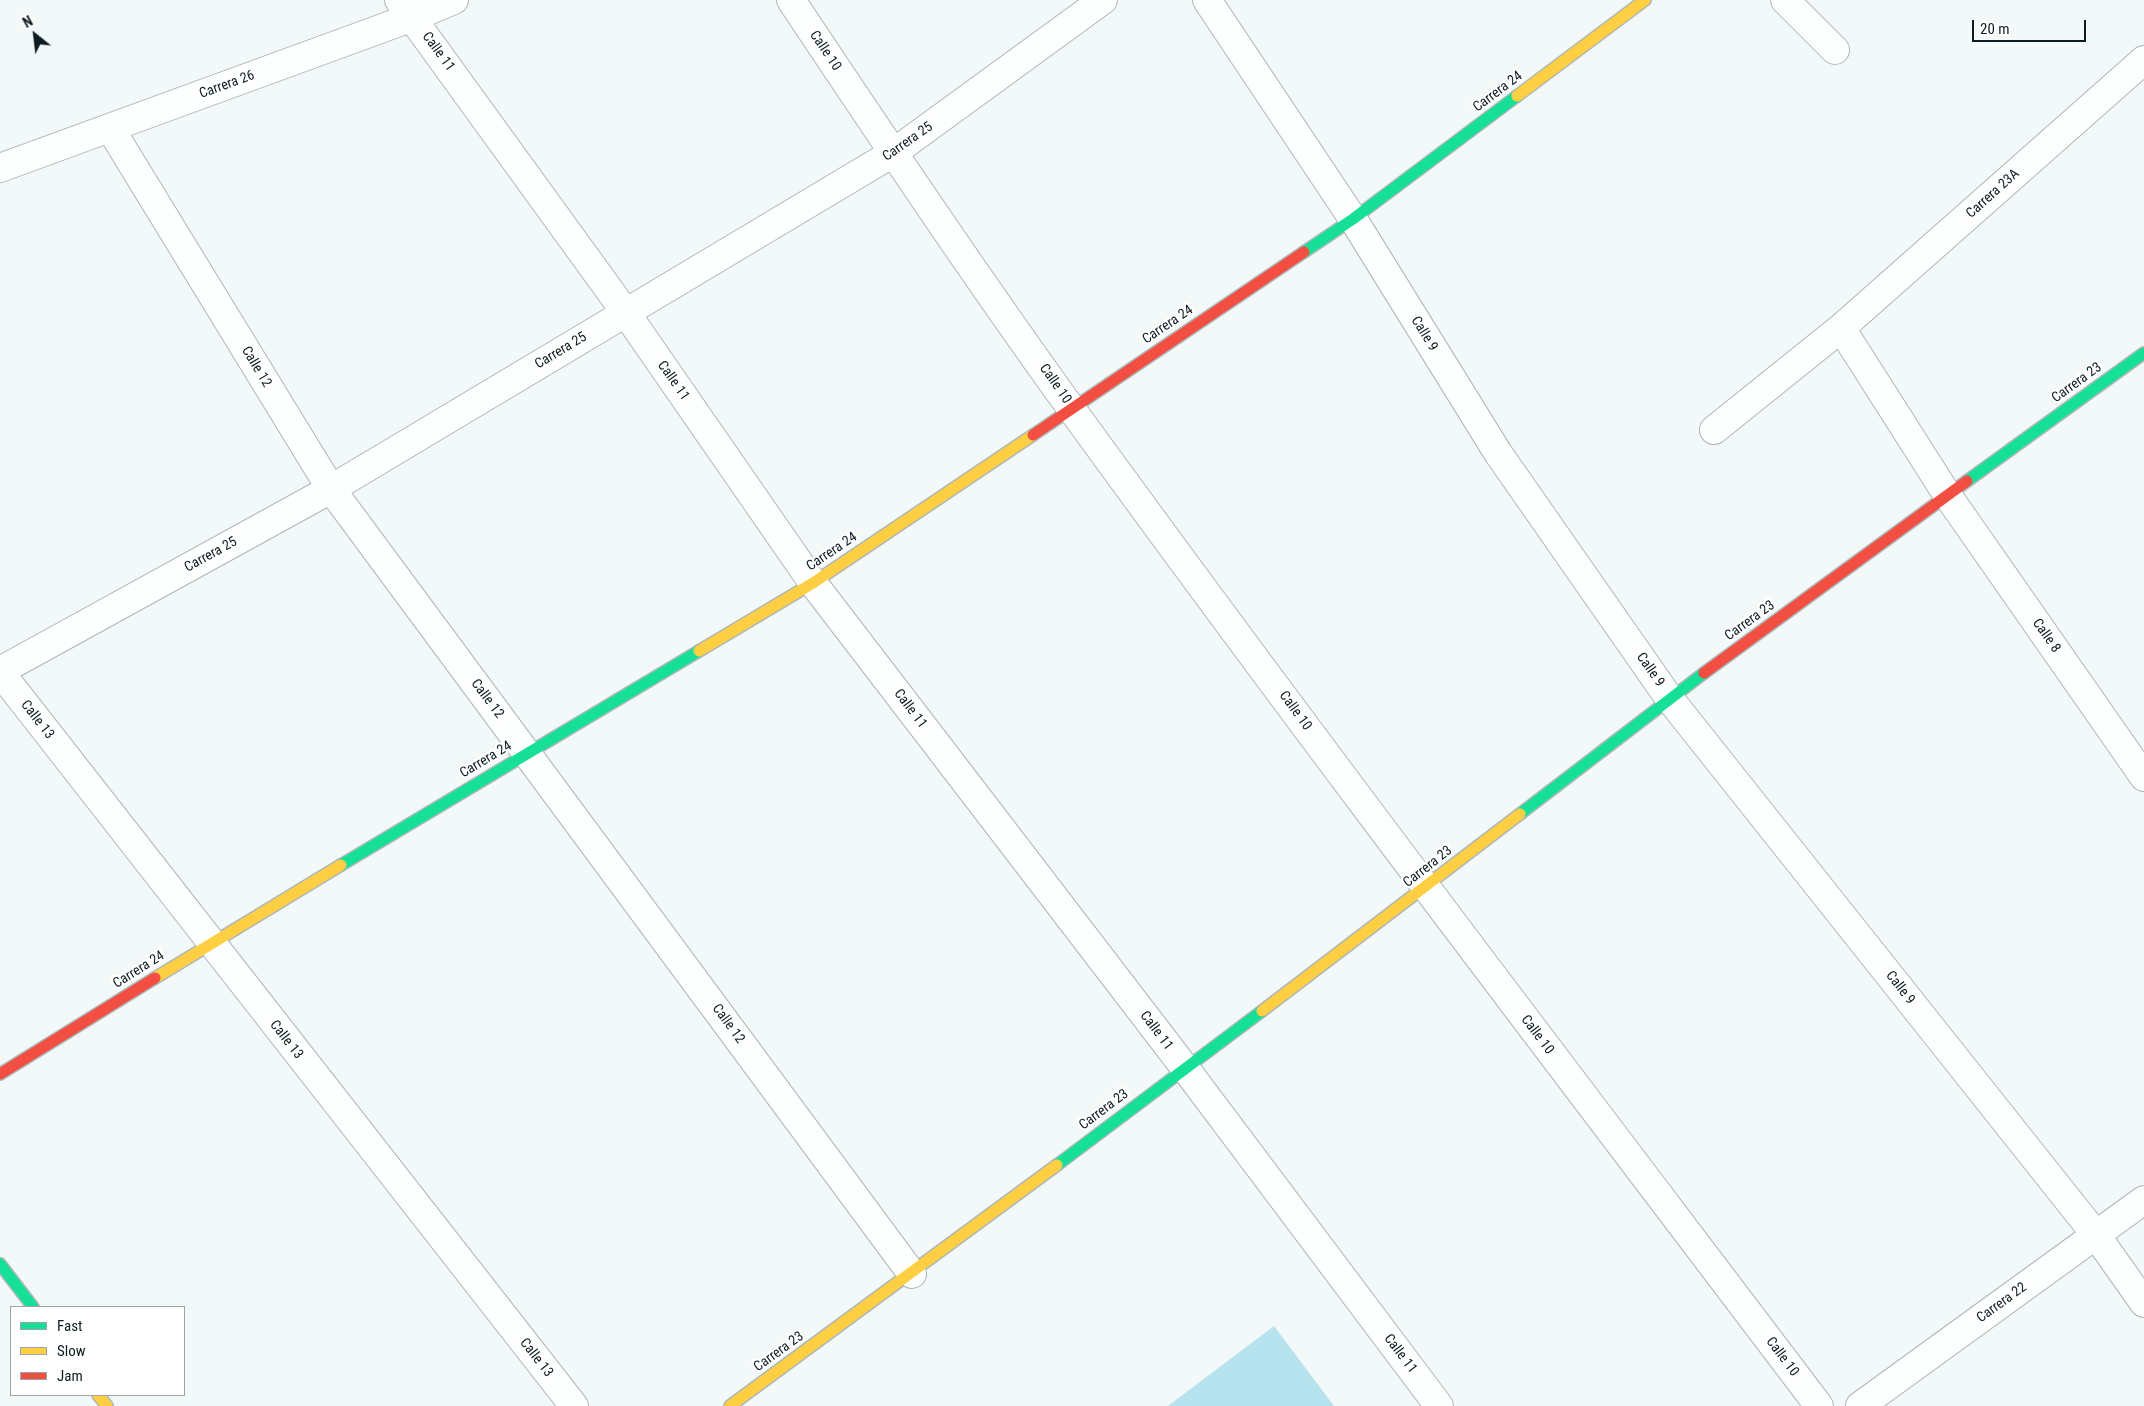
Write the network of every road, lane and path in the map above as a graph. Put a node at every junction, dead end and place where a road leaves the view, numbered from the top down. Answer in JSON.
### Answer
{"nodes":[{"id":1,"x":454,"y":0,"type":"edge"},
{"id":2,"x":790,"y":0,"type":"edge"},
{"id":3,"x":1103,"y":0,"type":"edge"},
{"id":4,"x":1207,"y":0,"type":"edge"},
{"id":5,"x":1645,"y":0,"type":"edge"},
{"id":6,"x":1785,"y":0,"type":"edge"},
{"id":7,"x":406,"y":9,"type":"edge"},
{"id":8,"x":1835,"y":50,"type":"dead end"},
{"id":9,"x":2144,"y":60,"type":"edge"},
{"id":10,"x":110,"y":128,"type":"junction"},
{"id":11,"x":893,"y":153,"type":"junction"},
{"id":12,"x":0,"y":168,"type":"edge"},
{"id":13,"x":1353,"y":218,"type":"junction"},
{"id":14,"x":626,"y":313,"type":"junction"},
{"id":15,"x":1841,"y":328,"type":"junction"},
{"id":16,"x":2144,"y":353,"type":"edge"},
{"id":17,"x":1072,"y":409,"type":"junction"},
{"id":18,"x":1714,"y":430,"type":"dead end"},
{"id":19,"x":331,"y":489,"type":"junction"},
{"id":20,"x":1948,"y":496,"type":"junction"},
{"id":21,"x":813,"y":583,"type":"junction"},
{"id":22,"x":0,"y":672,"type":"edge"},
{"id":23,"x":1669,"y":698,"type":"junction"},
{"id":24,"x":527,"y":753,"type":"junction"},
{"id":25,"x":2144,"y":777,"type":"edge"},
{"id":26,"x":1426,"y":888,"type":"junction"},
{"id":27,"x":210,"y":944,"type":"junction"},
{"id":28,"x":1185,"y":1068,"type":"junction"},
{"id":29,"x":0,"y":1074,"type":"edge"},
{"id":30,"x":2144,"y":1200,"type":"edge"},
{"id":31,"x":2096,"y":1235,"type":"junction"},
{"id":32,"x":0,"y":1264,"type":"edge"},
{"id":33,"x":912,"y":1274,"type":"junction"},
{"id":34,"x":2144,"y":1303,"type":"edge"},
{"id":35,"x":31,"y":1306,"type":"edge"},
{"id":36,"x":99,"y":1396,"type":"edge"},
{"id":37,"x":107,"y":1406,"type":"edge"},
{"id":38,"x":574,"y":1406,"type":"edge"},
{"id":39,"x":730,"y":1406,"type":"edge"},
{"id":40,"x":1439,"y":1406,"type":"edge"},
{"id":41,"x":1819,"y":1406,"type":"edge"},
{"id":42,"x":1860,"y":1406,"type":"edge"}],
"edges":[{"from":1,"to":7,"type":"street","name":"Carrera 26"},
{"from":2,"to":11,"type":"street","name":"Calle 10"},
{"from":3,"to":11,"type":"street","name":"Carrera 25"},
{"from":4,"to":13,"type":"street","name":"Calle 9"},
{"from":5,"to":13,"type":"street","name":"Carrera 24"},
{"from":6,"to":8,"type":"street"},
{"from":7,"to":10,"type":"street","name":"Carrera 26"},
{"from":7,"to":14,"type":"street","name":"Calle 11"},
{"from":9,"to":15,"type":"street","name":"Carrera 23A"},
{"from":10,"to":12,"type":"street","name":"Carrera 26"},
{"from":10,"to":19,"type":"street","name":"Calle 12"},
{"from":11,"to":14,"type":"street","name":"Carrera 25"},
{"from":11,"to":17,"type":"street","name":"Calle 10"},
{"from":13,"to":17,"type":"street","name":"Carrera 24"},
{"from":13,"to":23,"type":"street","name":"Calle 9"},
{"from":14,"to":19,"type":"street","name":"Carrera 25"},
{"from":14,"to":21,"type":"street","name":"Calle 11"},
{"from":15,"to":18,"type":"street","name":"Carrera 23A"},
{"from":15,"to":20,"type":"street"},
{"from":16,"to":20,"type":"street","name":"Carrera 23"},
{"from":17,"to":21,"type":"street","name":"Carrera 24"},
{"from":17,"to":26,"type":"street","name":"Calle 10"},
{"from":19,"to":22,"type":"street","name":"Carrera 25"},
{"from":19,"to":24,"type":"street","name":"Calle 12"},
{"from":20,"to":23,"type":"street","name":"Carrera 23"},
{"from":20,"to":25,"type":"street","name":"Calle 8"},
{"from":21,"to":24,"type":"street","name":"Carrera 24"},
{"from":21,"to":28,"type":"street","name":"Calle 11"},
{"from":22,"to":27,"type":"street","name":"Calle 13"},
{"from":23,"to":26,"type":"street","name":"Carrera 23"},
{"from":23,"to":31,"type":"street","name":"Calle 9"},
{"from":24,"to":27,"type":"street","name":"Carrera 24"},
{"from":24,"to":33,"type":"street","name":"Calle 12"},
{"from":26,"to":28,"type":"street","name":"Carrera 23"},
{"from":26,"to":41,"type":"street","name":"Calle 10"},
{"from":27,"to":29,"type":"street","name":"Carrera 24"},
{"from":27,"to":38,"type":"street","name":"Calle 13"},
{"from":28,"to":33,"type":"street","name":"Carrera 23"},
{"from":28,"to":40,"type":"street","name":"Calle 11"},
{"from":30,"to":31,"type":"street","name":"Carrera 22"},
{"from":31,"to":34,"type":"street","name":"Calle 9"},
{"from":31,"to":42,"type":"street","name":"Carrera 22"},
{"from":32,"to":35,"type":"street"},
{"from":33,"to":39,"type":"street","name":"Carrera 23"},
{"from":36,"to":37,"type":"street"}]}
